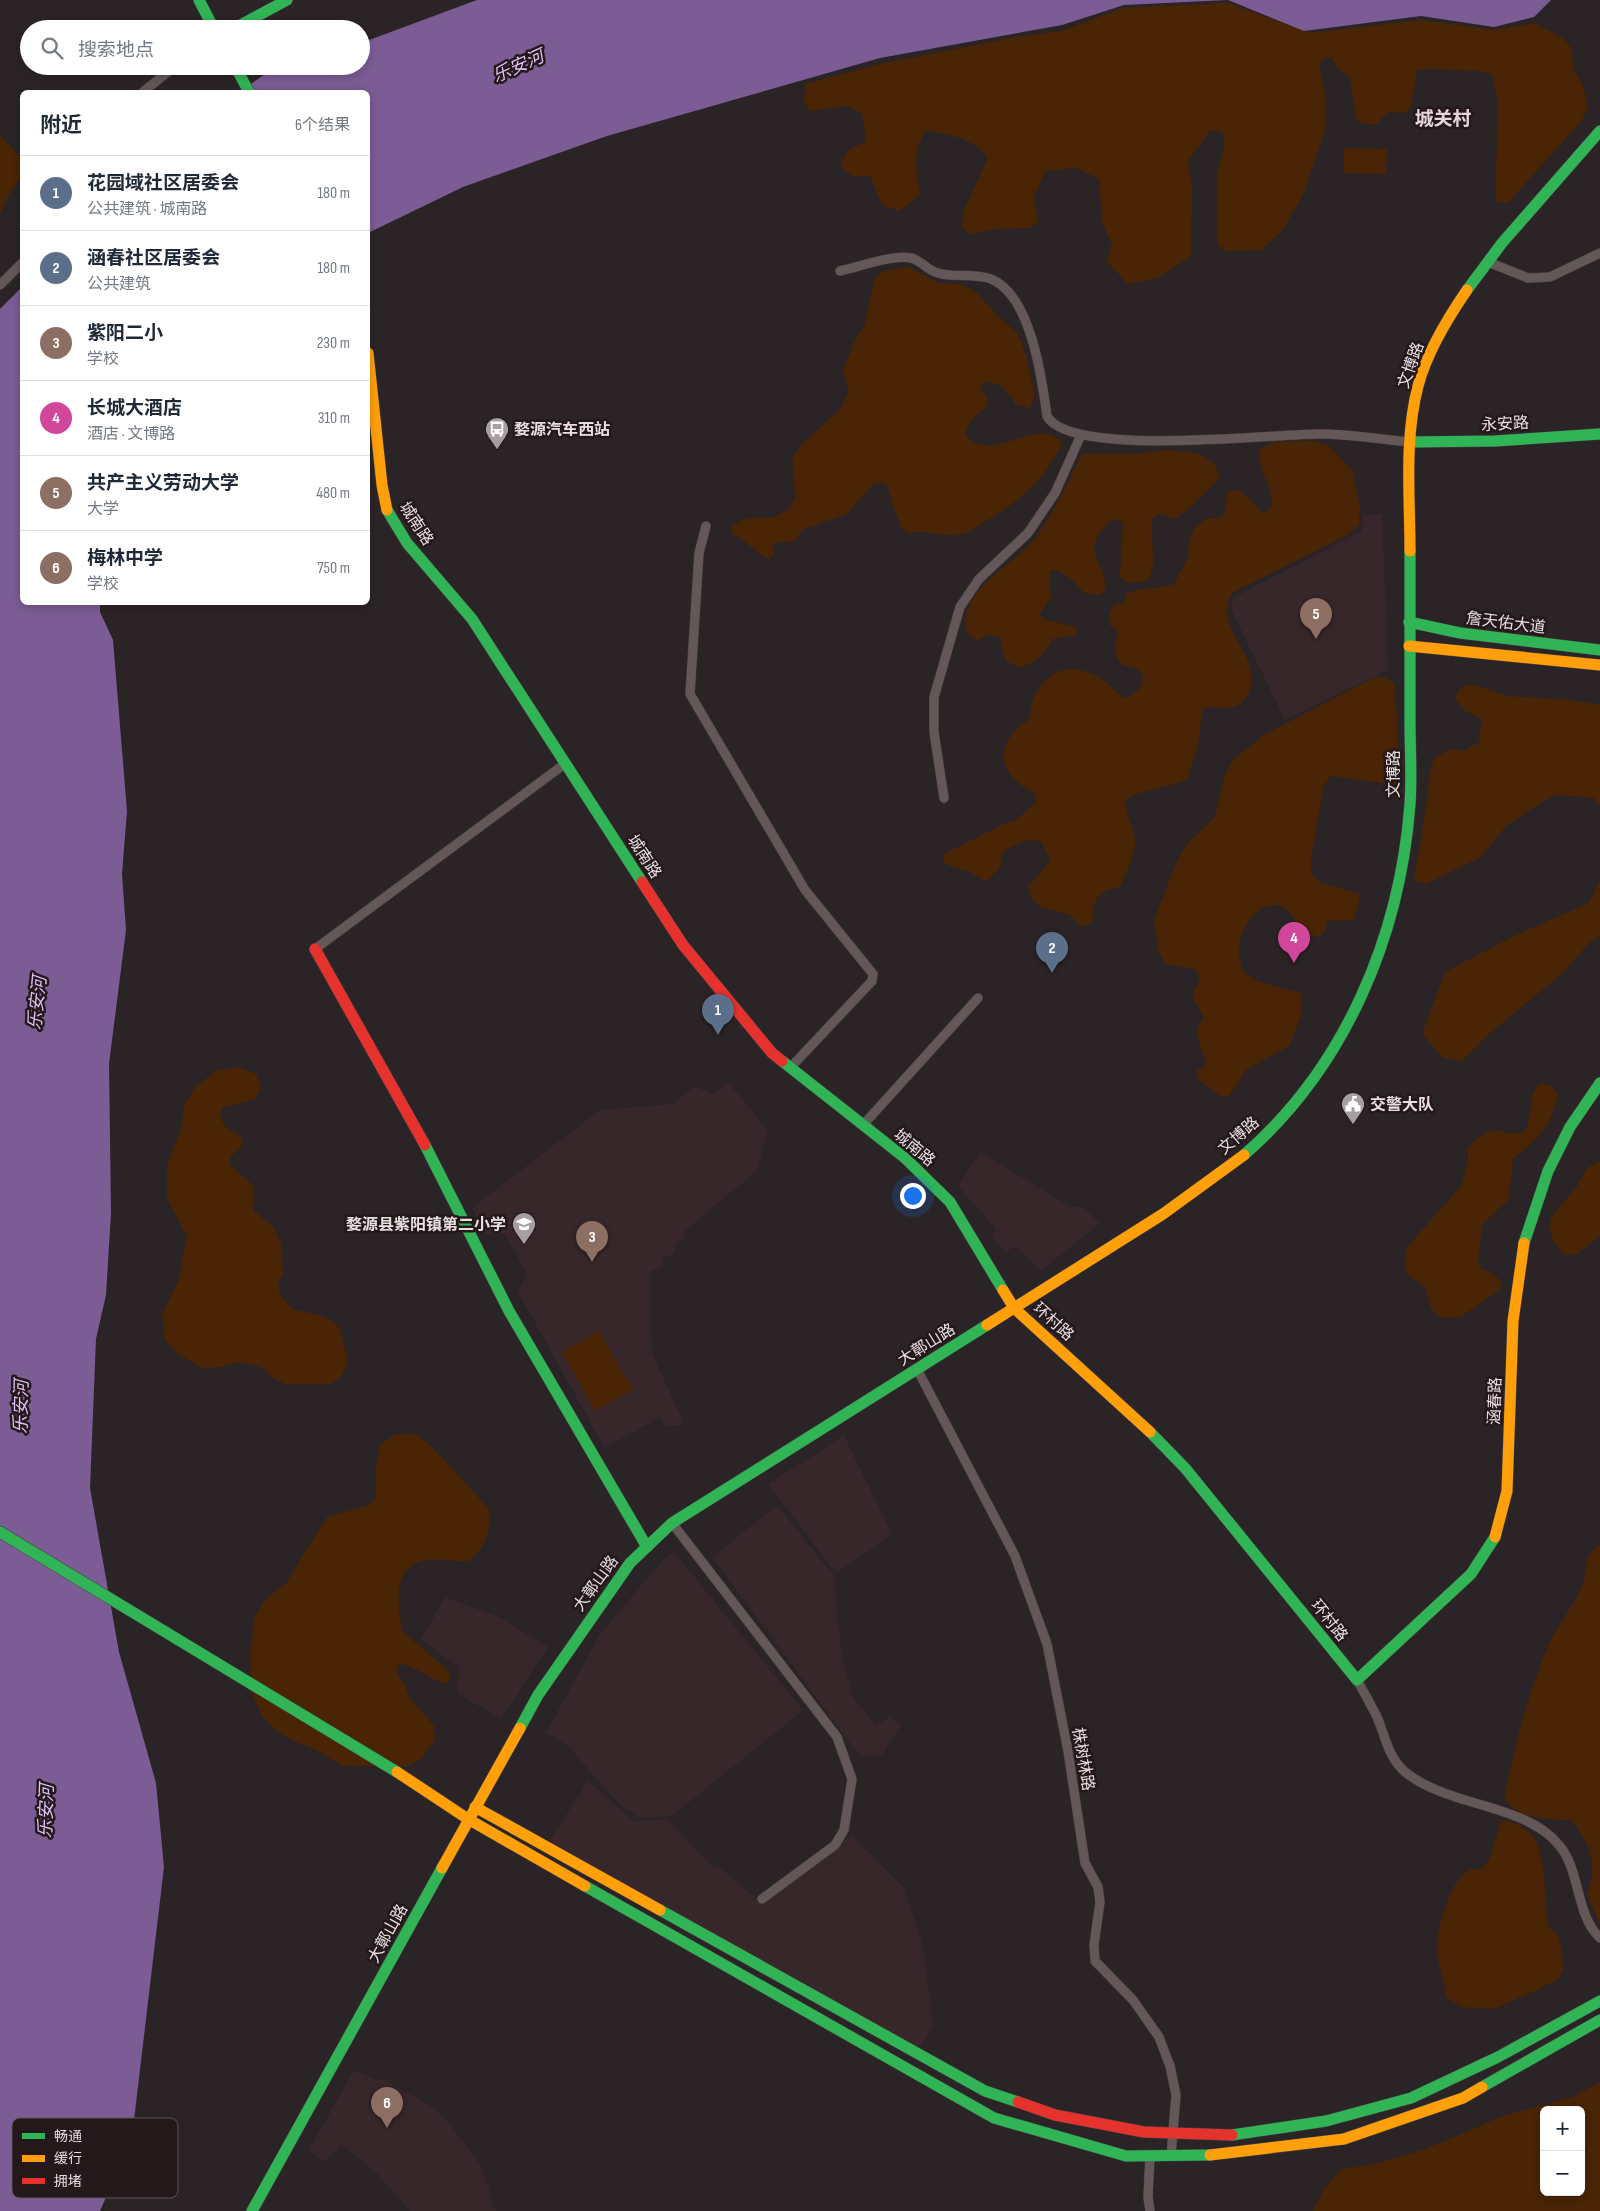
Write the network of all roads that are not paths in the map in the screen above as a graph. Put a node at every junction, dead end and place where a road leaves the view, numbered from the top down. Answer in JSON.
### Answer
{"nodes":[{"id":1,"x":199,"y":0,"type":"edge"},
{"id":2,"x":287,"y":0,"type":"edge"},
{"id":3,"x":209,"y":20,"type":"edge"},
{"id":4,"x":250,"y":20,"type":"edge"},
{"id":5,"x":165,"y":75,"type":"edge"},
{"id":6,"x":240,"y":75,"type":"edge"},
{"id":7,"x":146,"y":90,"type":"edge"},
{"id":8,"x":248,"y":90,"type":"edge"},
{"id":9,"x":1600,"y":131,"type":"edge"},
{"id":10,"x":1600,"y":253,"type":"edge"},
{"id":11,"x":1488,"y":262,"type":"junction"},
{"id":12,"x":20,"y":265,"type":"edge"},
{"id":13,"x":840,"y":271,"type":"dead end"},
{"id":14,"x":0,"y":285,"type":"edge"},
{"id":15,"x":370,"y":372,"type":"edge"},
{"id":16,"x":1600,"y":434,"type":"edge"},
{"id":17,"x":1081,"y":435,"type":"junction"},
{"id":18,"x":1410,"y":442,"type":"junction"},
{"id":19,"x":706,"y":526,"type":"dead end"},
{"id":20,"x":1409,"y":622,"type":"junction"},
{"id":21,"x":1409,"y":646,"type":"junction"},
{"id":22,"x":1600,"y":650,"type":"edge"},
{"id":23,"x":1600,"y":666,"type":"edge"},
{"id":24,"x":566,"y":763,"type":"junction"},
{"id":25,"x":944,"y":798,"type":"dead end"},
{"id":26,"x":315,"y":949,"type":"joint"},
{"id":27,"x":978,"y":998,"type":"dead end"},
{"id":28,"x":790,"y":1068,"type":"junction"},
{"id":29,"x":1600,"y":1083,"type":"edge"},
{"id":30,"x":863,"y":1125,"type":"junction"},
{"id":31,"x":1014,"y":1308,"type":"junction"},
{"id":32,"x":917,"y":1369,"type":"junction"},
{"id":33,"x":672,"y":1523,"type":"junction"},
{"id":34,"x":0,"y":1532,"type":"edge"},
{"id":35,"x":647,"y":1547,"type":"junction"},
{"id":36,"x":1357,"y":1680,"type":"junction"},
{"id":37,"x":475,"y":1807,"type":"junction"},
{"id":38,"x":468,"y":1820,"type":"junction"},
{"id":39,"x":762,"y":1899,"type":"dead end"},
{"id":40,"x":1600,"y":1938,"type":"edge"},
{"id":41,"x":1600,"y":2001,"type":"edge"},
{"id":42,"x":1600,"y":2020,"type":"edge"},
{"id":43,"x":1172,"y":2133,"type":"junction"},
{"id":44,"x":1150,"y":2156,"type":"junction"},
{"id":45,"x":1171,"y":2156,"type":"junction"},
{"id":46,"x":252,"y":2211,"type":"edge"},
{"id":47,"x":1150,"y":2211,"type":"edge"}],
"edges":[{"from":1,"to":3,"type":"main road"},
{"from":2,"to":4,"type":"main road"},
{"from":5,"to":7,"type":"street"},
{"from":6,"to":8,"type":"main road"},
{"from":9,"to":11,"type":"main road","name":"文博路"},
{"from":10,"to":11,"type":"street"},
{"from":11,"to":18,"type":"main road","name":"文博路"},
{"from":12,"to":14,"type":"street"},
{"from":13,"to":17,"type":"street"},
{"from":15,"to":24,"type":"main road","name":"城南路"},
{"from":16,"to":18,"type":"main road","name":"永安路"},
{"from":17,"to":18,"type":"street"},
{"from":17,"to":25,"type":"street"},
{"from":18,"to":20,"type":"main road","name":"文博路"},
{"from":19,"to":28,"type":"street"},
{"from":20,"to":21,"type":"main road","name":"文博路"},
{"from":20,"to":22,"type":"main road","name":"詹天佑大道"},
{"from":21,"to":23,"type":"main road","name":"詹天佑大道"},
{"from":21,"to":31,"type":"main road","name":"文博路"},
{"from":24,"to":26,"type":"street"},
{"from":24,"to":28,"type":"main road","name":"城南路"},
{"from":26,"to":35,"type":"main road"},
{"from":27,"to":30,"type":"street"},
{"from":28,"to":30,"type":"main road","name":"城南路"},
{"from":29,"to":36,"type":"main road","name":"涵春路"},
{"from":30,"to":31,"type":"main road","name":"城南路"},
{"from":31,"to":32,"type":"main road","name":"大鄣山路"},
{"from":31,"to":36,"type":"main road","name":"环村路"},
{"from":32,"to":33,"type":"main road","name":"大鄣山路"},
{"from":32,"to":43,"type":"street","name":"株树林路"},
{"from":33,"to":35,"type":"main road","name":"大鄣山路"},
{"from":33,"to":39,"type":"street"},
{"from":34,"to":38,"type":"main road"},
{"from":35,"to":37,"type":"main road","name":"大鄣山路"},
{"from":36,"to":40,"type":"street","name":"环村路"},
{"from":37,"to":38,"type":"main road","name":"大鄣山路"},
{"from":37,"to":43,"type":"main road"},
{"from":38,"to":44,"type":"main road"},
{"from":38,"to":46,"type":"main road","name":"大鄣山路"},
{"from":41,"to":43,"type":"main road"},
{"from":42,"to":45,"type":"main road"},
{"from":43,"to":45,"type":"street","name":"株树林路"},
{"from":44,"to":45,"type":"main road"},
{"from":44,"to":47,"type":"street"}]}
